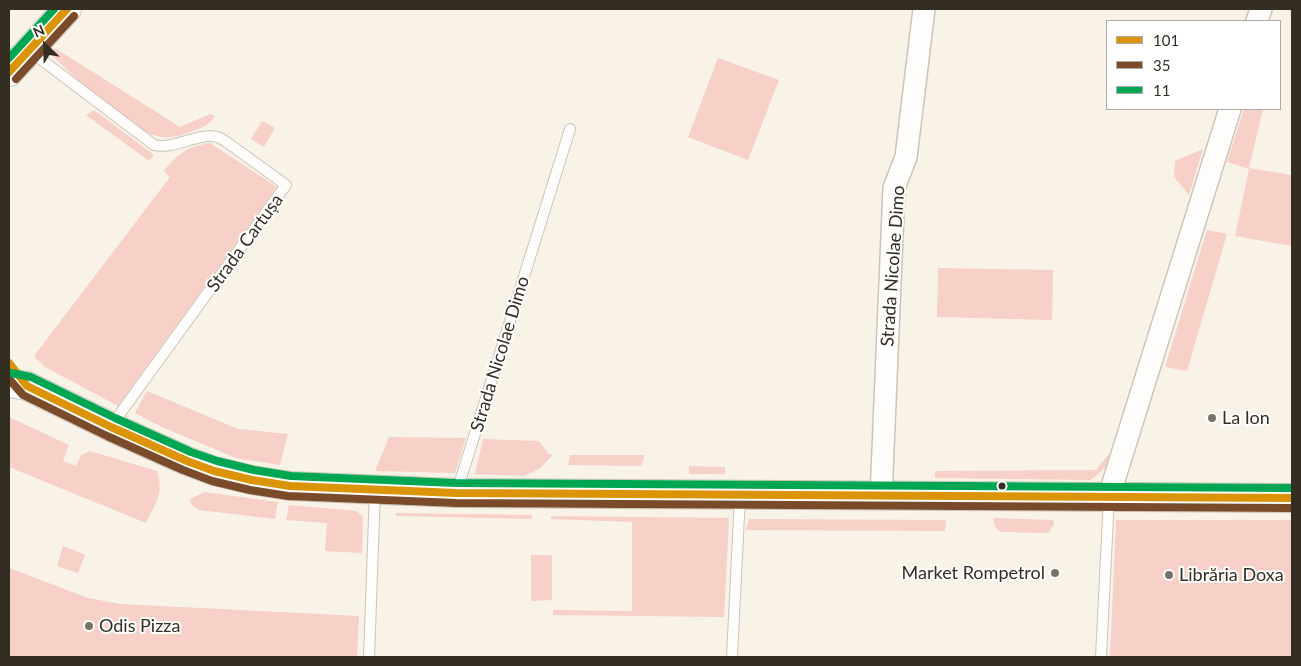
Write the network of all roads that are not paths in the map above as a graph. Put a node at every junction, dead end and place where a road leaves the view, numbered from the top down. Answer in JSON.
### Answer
{"nodes":[{"id":1,"x":67,"y":9,"type":"edge"},
{"id":2,"x":924,"y":9,"type":"edge"},
{"id":3,"x":29,"y":50,"type":"junction"},
{"id":4,"x":9,"y":72,"type":"edge"},
{"id":5,"x":1230,"y":110,"type":"edge"},
{"id":6,"x":570,"y":129,"type":"dead end"},
{"id":7,"x":9,"y":363,"type":"edge"},
{"id":8,"x":18,"y":384,"type":"edge"},
{"id":9,"x":111,"y":427,"type":"junction"},
{"id":10,"x":375,"y":490,"type":"junction"},
{"id":11,"x":456,"y":493,"type":"junction"},
{"id":12,"x":740,"y":495,"type":"junction"},
{"id":13,"x":881,"y":496,"type":"junction"},
{"id":14,"x":1109,"y":496,"type":"junction"},
{"id":15,"x":1292,"y":498,"type":"edge"},
{"id":16,"x":369,"y":657,"type":"edge"},
{"id":17,"x":732,"y":657,"type":"edge"},
{"id":18,"x":1101,"y":657,"type":"edge"}],
"edges":[{"from":1,"to":3,"type":"street"},
{"from":2,"to":13,"type":"street","name":"Strada Nicolae Dimo"},
{"from":3,"to":4,"type":"street"},
{"from":3,"to":9,"type":"lane","name":"Strada Cartușa"},
{"from":5,"to":14,"type":"street"},
{"from":6,"to":11,"type":"lane","name":"Strada Nicolae Dimo"},
{"from":7,"to":8,"type":"street"},
{"from":8,"to":9,"type":"street"},
{"from":9,"to":10,"type":"street"},
{"from":10,"to":11,"type":"street"},
{"from":10,"to":16,"type":"lane"},
{"from":11,"to":12,"type":"street"},
{"from":12,"to":13,"type":"street"},
{"from":12,"to":17,"type":"lane"},
{"from":13,"to":14,"type":"street"},
{"from":14,"to":15,"type":"street"},
{"from":14,"to":18,"type":"lane"}]}
